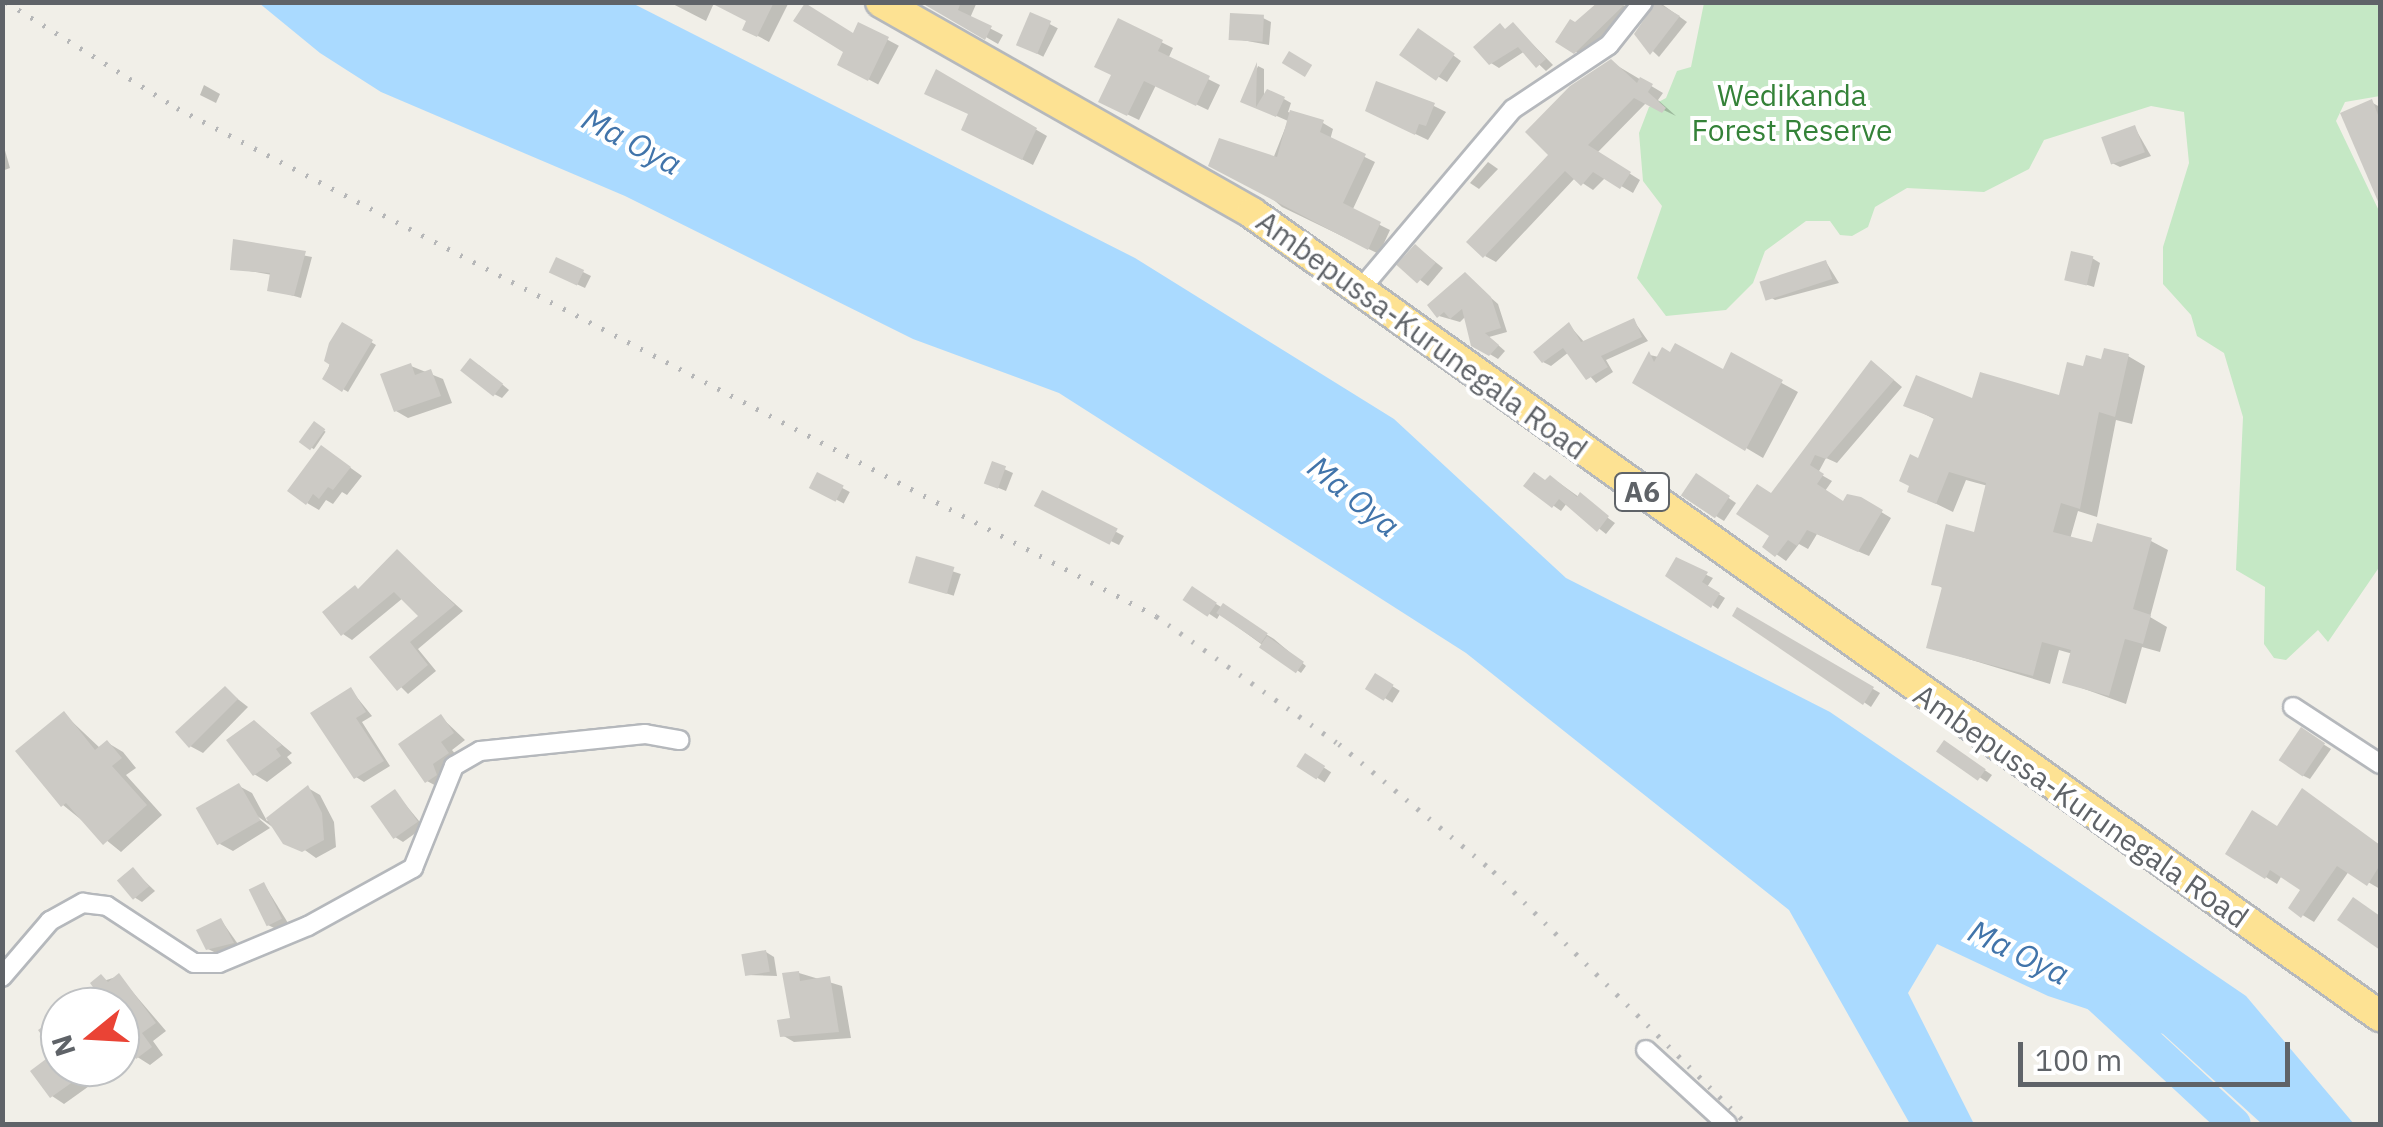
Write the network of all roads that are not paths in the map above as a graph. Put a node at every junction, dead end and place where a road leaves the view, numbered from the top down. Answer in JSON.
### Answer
{"nodes":[{"id":1,"x":1643,"y":2,"type":"edge"},
{"id":2,"x":896,"y":6,"type":"edge"},
{"id":3,"x":1358,"y":291,"type":"junction"},
{"id":4,"x":2293,"y":707,"type":"dead end"},
{"id":5,"x":679,"y":740,"type":"dead end"},
{"id":6,"x":2380,"y":764,"type":"edge"},
{"id":7,"x":2,"y":977,"type":"edge"},
{"id":8,"x":2380,"y":1016,"type":"edge"},
{"id":9,"x":1646,"y":1050,"type":"dead end"},
{"id":10,"x":1728,"y":1124,"type":"edge"}],
"edges":[{"from":1,"to":3,"type":"street"},
{"from":2,"to":3,"type":"highway","name":"Ambepussa-Kurunegala Road","number":"A6"},
{"from":3,"to":8,"type":"highway","name":"Ambepussa-Kurunegala Road","number":"A6"},
{"from":4,"to":6,"type":"street"},
{"from":5,"to":7,"type":"street"},
{"from":9,"to":10,"type":"street"}]}
